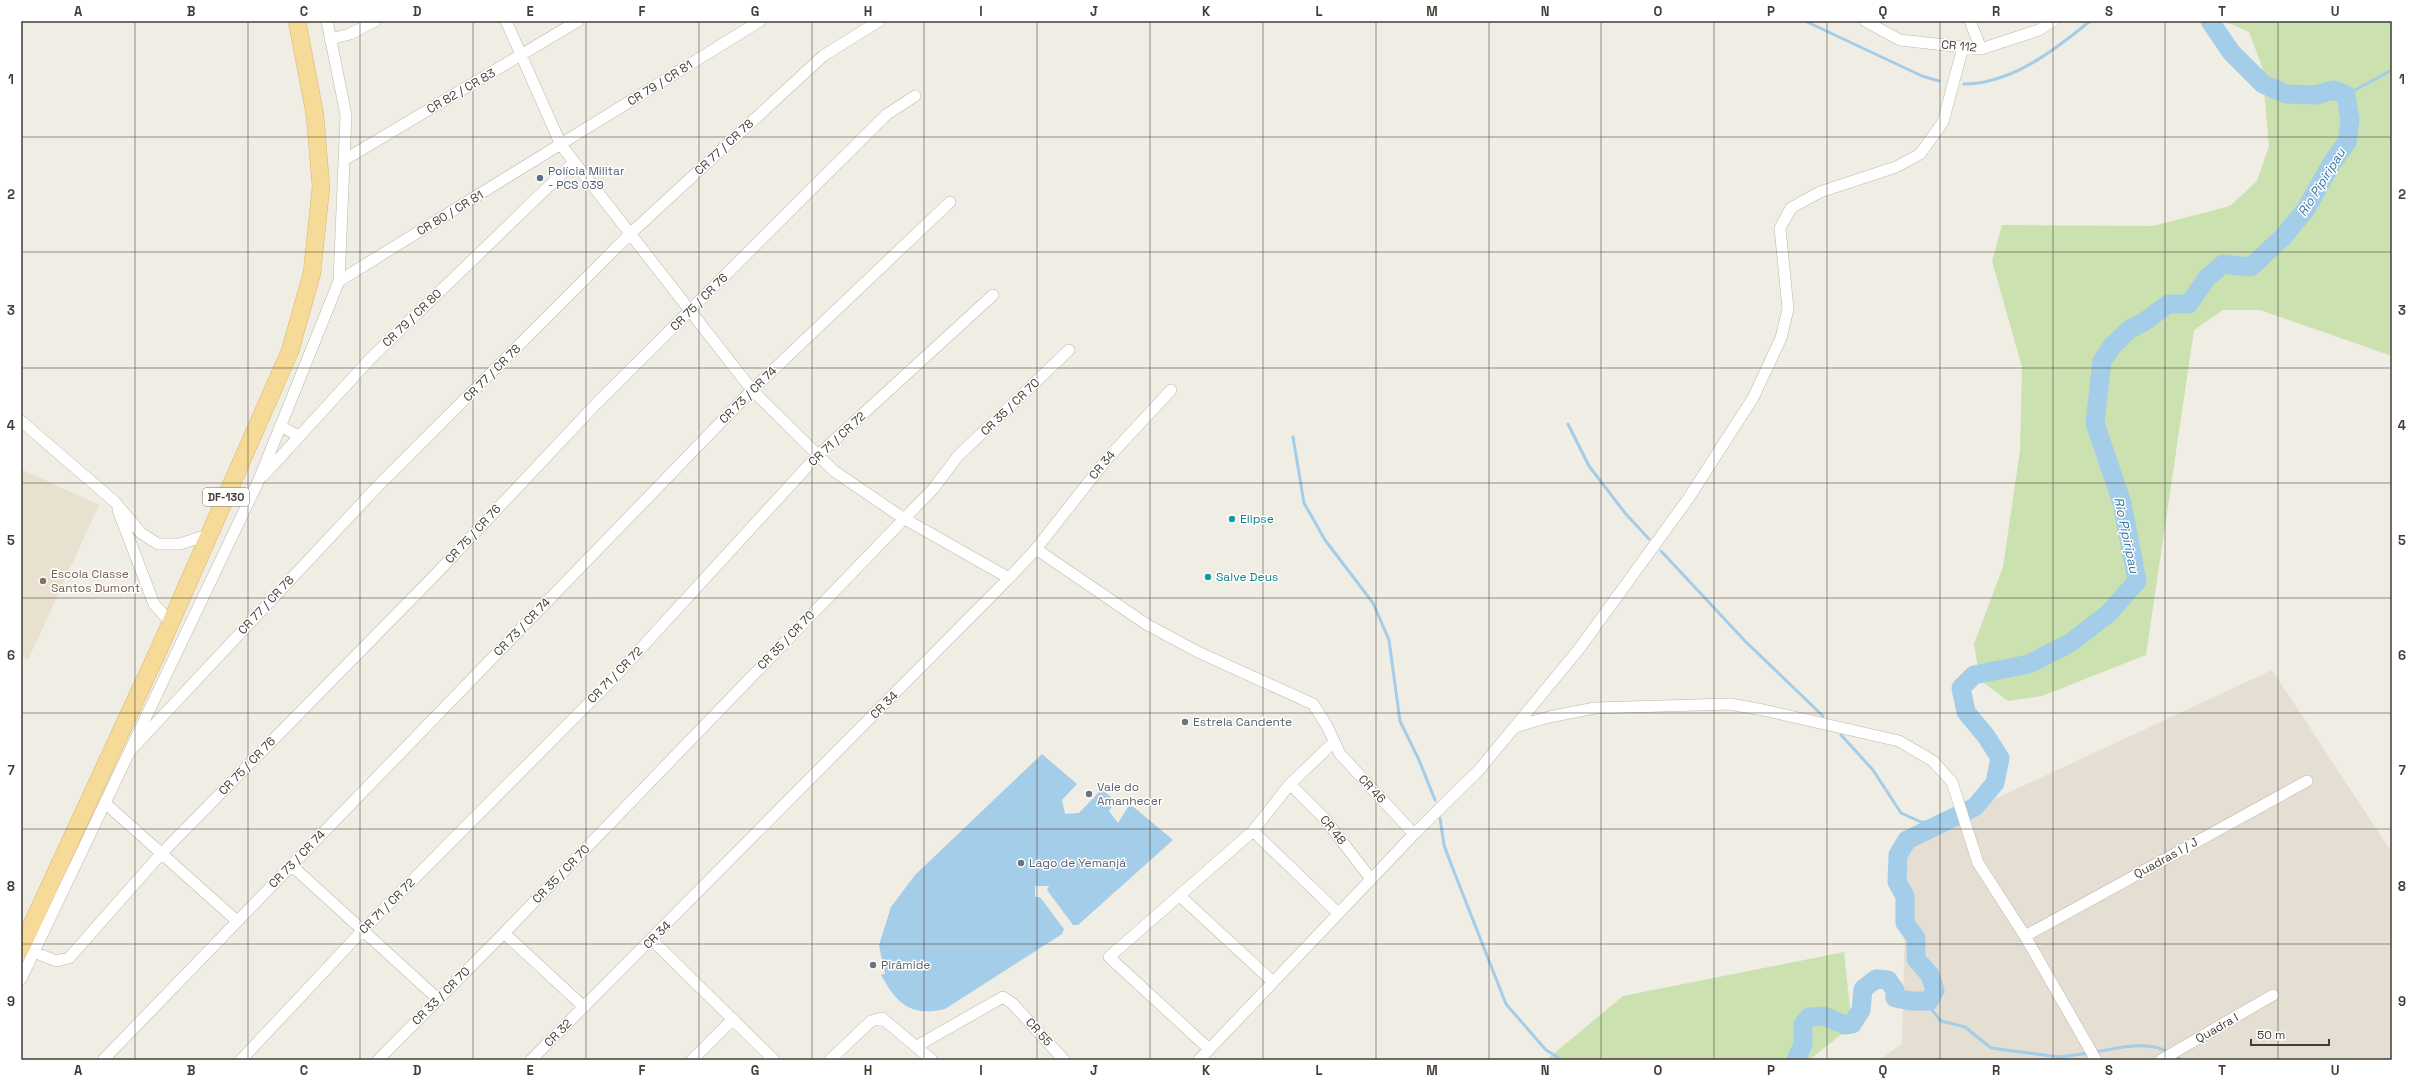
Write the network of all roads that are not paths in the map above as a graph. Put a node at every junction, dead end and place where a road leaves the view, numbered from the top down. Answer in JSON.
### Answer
{"nodes":[{"id":1,"x":297,"y":21,"type":"edge"},
{"id":2,"x":327,"y":21,"type":"edge"},
{"id":3,"x":375,"y":21,"type":"edge"},
{"id":4,"x":506,"y":21,"type":"edge"},
{"id":5,"x":578,"y":21,"type":"edge"},
{"id":6,"x":760,"y":21,"type":"edge"},
{"id":7,"x":879,"y":21,"type":"edge"},
{"id":8,"x":1865,"y":21,"type":"edge"},
{"id":9,"x":1970,"y":21,"type":"edge"},
{"id":10,"x":2053,"y":21,"type":"edge"},
{"id":11,"x":330,"y":39,"type":"junction"},
{"id":12,"x":1963,"y":47,"type":"junction"},
{"id":13,"x":1980,"y":49,"type":"junction"},
{"id":14,"x":520,"y":56,"type":"junction"},
{"id":15,"x":915,"y":96,"type":"dead end"},
{"id":16,"x":561,"y":145,"type":"junction"},
{"id":17,"x":344,"y":160,"type":"junction"},
{"id":18,"x":574,"y":162,"type":"junction"},
{"id":19,"x":950,"y":202,"type":"dead end"},
{"id":20,"x":630,"y":234,"type":"junction"},
{"id":21,"x":339,"y":281,"type":"junction"},
{"id":22,"x":993,"y":295,"type":"dead end"},
{"id":23,"x":691,"y":310,"type":"junction"},
{"id":24,"x":1069,"y":350,"type":"dead end"},
{"id":25,"x":752,"y":390,"type":"junction"},
{"id":26,"x":1171,"y":390,"type":"dead end"},
{"id":27,"x":21,"y":421,"type":"edge"},
{"id":28,"x":280,"y":426,"type":"junction"},
{"id":29,"x":299,"y":436,"type":"junction"},
{"id":30,"x":817,"y":456,"type":"junction"},
{"id":31,"x":258,"y":482,"type":"junction"},
{"id":32,"x":115,"y":502,"type":"junction"},
{"id":33,"x":903,"y":518,"type":"junction"},
{"id":34,"x":210,"y":534,"type":"junction"},
{"id":35,"x":1036,"y":549,"type":"junction"},
{"id":36,"x":1009,"y":578,"type":"junction"},
{"id":37,"x":171,"y":623,"type":"junction"},
{"id":38,"x":1515,"y":727,"type":"junction"},
{"id":39,"x":1333,"y":743,"type":"junction"},
{"id":40,"x":129,"y":752,"type":"junction"},
{"id":41,"x":2307,"y":781,"type":"dead end"},
{"id":42,"x":1290,"y":784,"type":"junction"},
{"id":43,"x":106,"y":803,"type":"junction"},
{"id":44,"x":1253,"y":831,"type":"junction"},
{"id":45,"x":1414,"y":834,"type":"junction"},
{"id":46,"x":160,"y":854,"type":"junction"},
{"id":47,"x":291,"y":865,"type":"junction"},
{"id":48,"x":1371,"y":879,"type":"junction"},
{"id":49,"x":1180,"y":896,"type":"junction"},
{"id":50,"x":1338,"y":913,"type":"junction"},
{"id":51,"x":237,"y":921,"type":"junction"},
{"id":52,"x":364,"y":930,"type":"junction"},
{"id":53,"x":504,"y":933,"type":"junction"},
{"id":54,"x":2025,"y":936,"type":"junction"},
{"id":55,"x":652,"y":940,"type":"junction"},
{"id":56,"x":28,"y":950,"type":"edge"},
{"id":57,"x":21,"y":979,"type":"edge"},
{"id":58,"x":1272,"y":982,"type":"junction"},
{"id":59,"x":2274,"y":995,"type":"dead end"},
{"id":60,"x":438,"y":1000,"type":"junction"},
{"id":61,"x":584,"y":1007,"type":"junction"},
{"id":62,"x":733,"y":1019,"type":"junction"},
{"id":63,"x":917,"y":1046,"type":"junction"},
{"id":64,"x":1209,"y":1049,"type":"junction"},
{"id":65,"x":535,"y":1059,"type":"edge"},
{"id":66,"x":103,"y":1060,"type":"edge"},
{"id":67,"x":241,"y":1060,"type":"edge"},
{"id":68,"x":378,"y":1060,"type":"edge"},
{"id":69,"x":692,"y":1060,"type":"edge"},
{"id":70,"x":774,"y":1060,"type":"edge"},
{"id":71,"x":830,"y":1060,"type":"edge"},
{"id":72,"x":932,"y":1060,"type":"edge"},
{"id":73,"x":1064,"y":1060,"type":"edge"},
{"id":74,"x":1199,"y":1060,"type":"edge"},
{"id":75,"x":2096,"y":1060,"type":"edge"},
{"id":76,"x":2161,"y":1060,"type":"edge"}],
"edges":[{"from":1,"to":34,"type":"main road","number":"DF-130"},
{"from":2,"to":11,"type":"street"},
{"from":3,"to":11,"type":"street"},
{"from":4,"to":14,"type":"street"},
{"from":5,"to":14,"type":"street","name":"CR 82 / CR 83"},
{"from":6,"to":16,"type":"street","name":"CR 79 / CR 81"},
{"from":7,"to":20,"type":"street","name":"CR 77 / CR 78"},
{"from":8,"to":12,"type":"street","name":"CR 112"},
{"from":9,"to":13,"type":"street"},
{"from":10,"to":13,"type":"street","name":"CR 112"},
{"from":11,"to":17,"type":"street"},
{"from":12,"to":13,"type":"street","name":"CR 112"},
{"from":12,"to":38,"type":"street"},
{"from":14,"to":16,"type":"street"},
{"from":14,"to":17,"type":"street","name":"CR 82 / CR 83"},
{"from":15,"to":23,"type":"street","name":"CR 75 / CR 76"},
{"from":16,"to":18,"type":"street"},
{"from":16,"to":21,"type":"street","name":"CR 80 / CR 81"},
{"from":17,"to":21,"type":"street"},
{"from":18,"to":20,"type":"street"},
{"from":18,"to":29,"type":"street","name":"CR 79 / CR 80"},
{"from":19,"to":25,"type":"street","name":"CR 73 / CR 74"},
{"from":20,"to":23,"type":"street"},
{"from":20,"to":40,"type":"street","name":"CR 77 / CR 78"},
{"from":21,"to":28,"type":"street"},
{"from":22,"to":30,"type":"street","name":"CR 71 / CR 72"},
{"from":23,"to":25,"type":"street"},
{"from":23,"to":46,"type":"street","name":"CR 75 / CR 76"},
{"from":24,"to":33,"type":"street","name":"CR 35 / CR 70"},
{"from":25,"to":30,"type":"street"},
{"from":25,"to":47,"type":"street","name":"CR 73 / CR 74"},
{"from":26,"to":35,"type":"street","name":"CR 34"},
{"from":27,"to":32,"type":"street"},
{"from":28,"to":29,"type":"street"},
{"from":28,"to":31,"type":"street"},
{"from":29,"to":31,"type":"street","name":"CR 79 / CR 80"},
{"from":30,"to":33,"type":"street"},
{"from":30,"to":52,"type":"street","name":"CR 71 / CR 72"},
{"from":31,"to":40,"type":"street"},
{"from":32,"to":34,"type":"street"},
{"from":32,"to":37,"type":"street"},
{"from":33,"to":36,"type":"street"},
{"from":33,"to":53,"type":"street","name":"CR 35 / CR 70"},
{"from":34,"to":37,"type":"main road","number":"DF-130"},
{"from":35,"to":36,"type":"street","name":"CR 34"},
{"from":35,"to":39,"type":"street","name":"CR 46"},
{"from":36,"to":55,"type":"street","name":"CR 34"},
{"from":37,"to":56,"type":"main road","number":"DF-130"},
{"from":38,"to":45,"type":"street"},
{"from":38,"to":54,"type":"street"},
{"from":39,"to":42,"type":"street"},
{"from":39,"to":45,"type":"street","name":"CR 46"},
{"from":40,"to":43,"type":"street"},
{"from":41,"to":54,"type":"street","name":"Quadras I / J"},
{"from":42,"to":44,"type":"street"},
{"from":42,"to":48,"type":"street","name":"CR 48"},
{"from":43,"to":46,"type":"street"},
{"from":43,"to":56,"type":"street"},
{"from":44,"to":49,"type":"street"},
{"from":44,"to":50,"type":"street"},
{"from":45,"to":48,"type":"street"},
{"from":46,"to":51,"type":"street"},
{"from":46,"to":56,"type":"street","name":"CR 75 / CR 76"},
{"from":47,"to":51,"type":"street","name":"CR 73 / CR 74"},
{"from":47,"to":52,"type":"street"},
{"from":48,"to":50,"type":"street"},
{"from":49,"to":58,"type":"street"},
{"from":49,"to":64,"type":"street"},
{"from":50,"to":58,"type":"street"},
{"from":51,"to":66,"type":"street","name":"CR 73 / CR 74"},
{"from":52,"to":60,"type":"street"},
{"from":52,"to":67,"type":"street","name":"CR 71 / CR 72"},
{"from":53,"to":60,"type":"street","name":"CR 33 / CR 70"},
{"from":53,"to":61,"type":"street"},
{"from":54,"to":75,"type":"street"},
{"from":55,"to":61,"type":"street","name":"CR 34"},
{"from":55,"to":62,"type":"street"},
{"from":56,"to":57,"type":"street"},
{"from":58,"to":64,"type":"street"},
{"from":59,"to":76,"type":"street","name":"Quadra I"},
{"from":60,"to":68,"type":"street","name":"CR 33 / CR 70"},
{"from":61,"to":65,"type":"street","name":"CR 32"},
{"from":62,"to":69,"type":"street"},
{"from":62,"to":70,"type":"street"},
{"from":63,"to":71,"type":"street"},
{"from":63,"to":72,"type":"street"},
{"from":63,"to":73,"type":"street","name":"CR 55"},
{"from":64,"to":74,"type":"street"}]}
